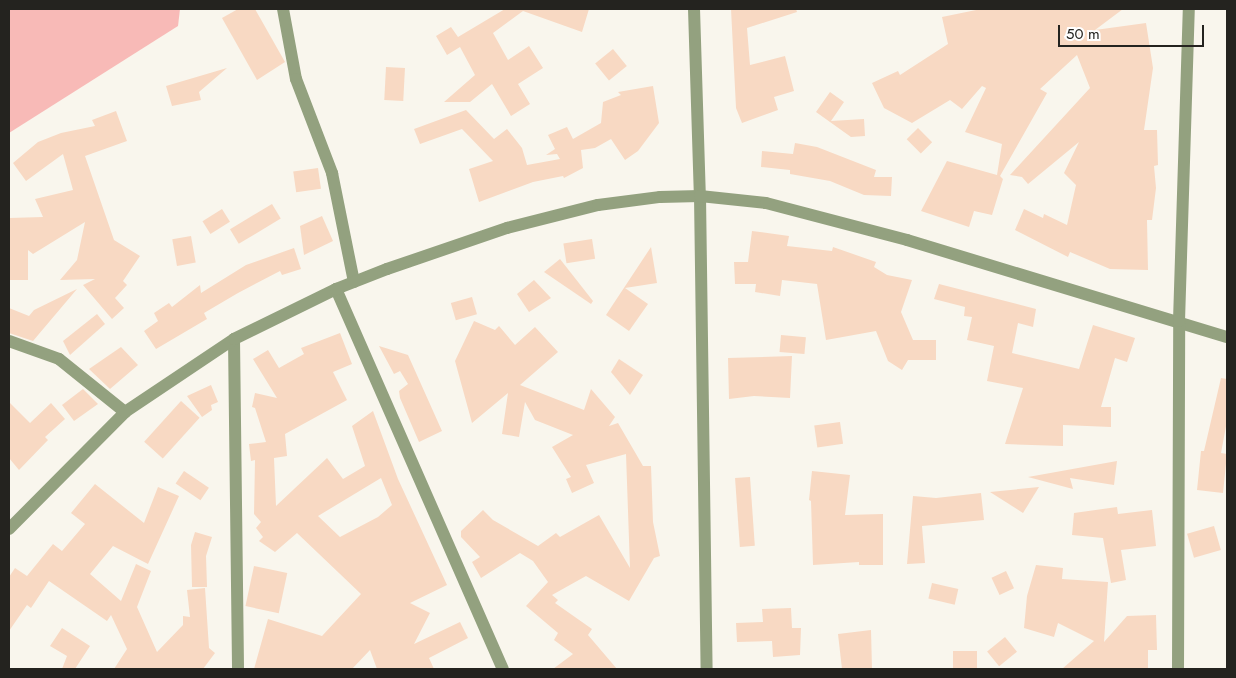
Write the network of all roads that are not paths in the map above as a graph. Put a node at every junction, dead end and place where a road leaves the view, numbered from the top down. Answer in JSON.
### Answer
{"nodes":[{"id":1,"x":283,"y":9,"type":"edge"},
{"id":2,"x":694,"y":9,"type":"edge"},
{"id":3,"x":1188,"y":9,"type":"edge"},
{"id":4,"x":700,"y":196,"type":"junction"},
{"id":5,"x":354,"y":282,"type":"junction"},
{"id":6,"x":336,"y":289,"type":"junction"},
{"id":7,"x":1179,"y":321,"type":"junction"},
{"id":8,"x":1227,"y":337,"type":"edge"},
{"id":9,"x":234,"y":339,"type":"junction"},
{"id":10,"x":9,"y":342,"type":"edge"},
{"id":11,"x":125,"y":412,"type":"junction"},
{"id":12,"x":9,"y":528,"type":"edge"},
{"id":13,"x":238,"y":669,"type":"edge"},
{"id":14,"x":502,"y":669,"type":"edge"},
{"id":15,"x":706,"y":669,"type":"edge"},
{"id":16,"x":1178,"y":669,"type":"edge"}],
"edges":[{"from":1,"to":5,"type":"street"},
{"from":2,"to":4,"type":"street"},
{"from":3,"to":7,"type":"street"},
{"from":4,"to":5,"type":"street"},
{"from":4,"to":7,"type":"street"},
{"from":4,"to":15,"type":"street"},
{"from":5,"to":6,"type":"street"},
{"from":6,"to":9,"type":"street"},
{"from":6,"to":14,"type":"street"},
{"from":7,"to":8,"type":"street"},
{"from":7,"to":16,"type":"street"},
{"from":9,"to":11,"type":"street"},
{"from":9,"to":13,"type":"street"},
{"from":10,"to":11,"type":"street"},
{"from":11,"to":12,"type":"street"}]}
